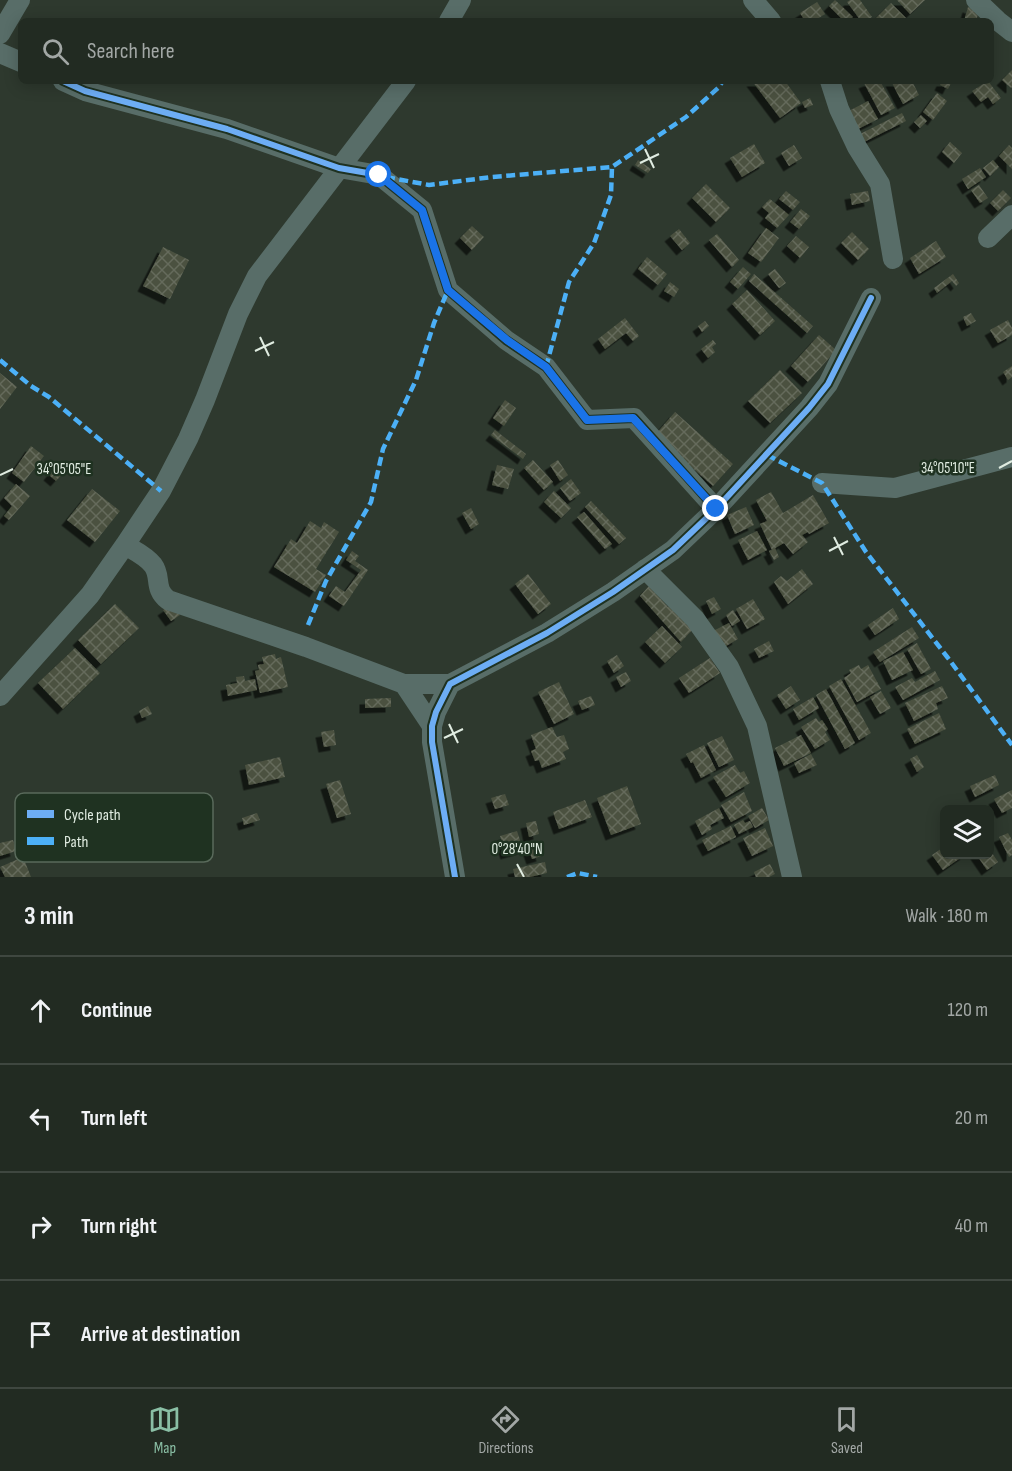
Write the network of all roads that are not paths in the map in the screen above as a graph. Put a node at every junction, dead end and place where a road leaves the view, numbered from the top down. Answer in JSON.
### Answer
{"nodes":[{"id":1,"x":20,"y":0,"type":"edge"},
{"id":2,"x":461,"y":0,"type":"edge"},
{"id":3,"x":753,"y":0,"type":"edge"},
{"id":4,"x":976,"y":0,"type":"edge"},
{"id":5,"x":451,"y":18,"type":"edge"},
{"id":6,"x":768,"y":18,"type":"edge"},
{"id":7,"x":1012,"y":32,"type":"edge"},
{"id":8,"x":0,"y":34,"type":"edge"},
{"id":9,"x":0,"y":53,"type":"edge"},
{"id":10,"x":18,"y":61,"type":"edge"},
{"id":11,"x":70,"y":84,"type":"edge"},
{"id":12,"x":404,"y":84,"type":"edge"},
{"id":13,"x":831,"y":84,"type":"edge"},
{"id":14,"x":339,"y":168,"type":"junction"},
{"id":15,"x":1012,"y":215,"type":"edge"},
{"id":16,"x":988,"y":238,"type":"dead end"},
{"id":17,"x":893,"y":259,"type":"dead end"},
{"id":18,"x":870,"y":298,"type":"dead end"},
{"id":19,"x":1012,"y":457,"type":"edge"},
{"id":20,"x":822,"y":483,"type":"dead end"},
{"id":21,"x":716,"y":509,"type":"junction"},
{"id":22,"x":125,"y":546,"type":"junction"},
{"id":23,"x":645,"y":569,"type":"junction"},
{"id":24,"x":404,"y":684,"type":"junction"},
{"id":25,"x":450,"y":684,"type":"junction"},
{"id":26,"x":0,"y":696,"type":"edge"},
{"id":27,"x":432,"y":726,"type":"junction"},
{"id":28,"x":455,"y":877,"type":"edge"},
{"id":29,"x":792,"y":877,"type":"edge"}],
"edges":[{"from":1,"to":8,"type":"street"},
{"from":2,"to":5,"type":"street"},
{"from":3,"to":6,"type":"street"},
{"from":4,"to":7,"type":"street"},
{"from":9,"to":10,"type":"street"},
{"from":11,"to":14,"type":"street"},
{"from":12,"to":14,"type":"street"},
{"from":13,"to":17,"type":"street"},
{"from":14,"to":21,"type":"street"},
{"from":14,"to":22,"type":"street"},
{"from":15,"to":16,"type":"street"},
{"from":18,"to":21,"type":"street"},
{"from":19,"to":20,"type":"street"},
{"from":21,"to":23,"type":"street"},
{"from":22,"to":24,"type":"street"},
{"from":22,"to":26,"type":"street"},
{"from":23,"to":25,"type":"street"},
{"from":23,"to":29,"type":"street"},
{"from":24,"to":25,"type":"street"},
{"from":24,"to":27,"type":"street"},
{"from":25,"to":27,"type":"street"},
{"from":27,"to":28,"type":"street"}]}
